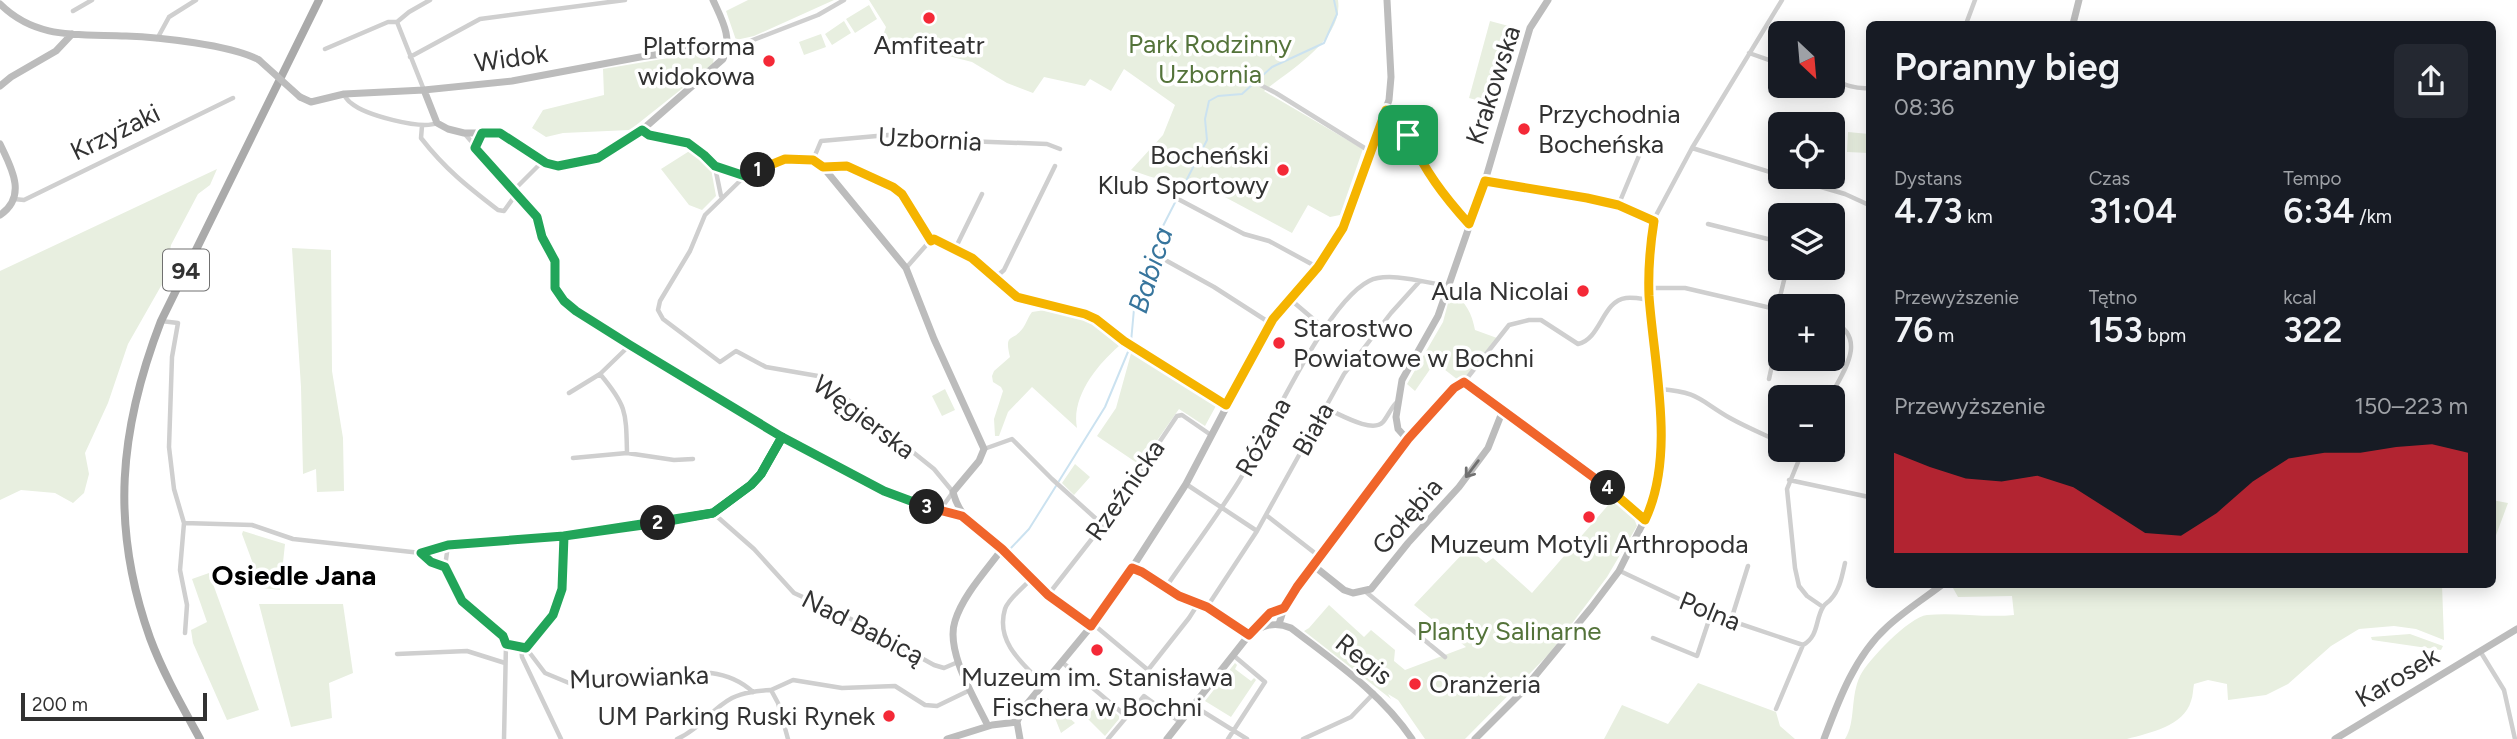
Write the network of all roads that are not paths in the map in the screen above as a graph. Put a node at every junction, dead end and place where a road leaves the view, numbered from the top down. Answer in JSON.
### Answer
{"nodes":[{"id":1,"x":92,"y":0,"type":"edge"},
{"id":2,"x":196,"y":0,"type":"edge"},
{"id":3,"x":319,"y":0,"type":"edge"},
{"id":4,"x":430,"y":0,"type":"edge"},
{"id":5,"x":625,"y":0,"type":"edge"},
{"id":6,"x":713,"y":0,"type":"edge"},
{"id":7,"x":844,"y":0,"type":"edge"},
{"id":8,"x":1387,"y":0,"type":"edge"},
{"id":9,"x":1548,"y":0,"type":"edge"},
{"id":10,"x":1782,"y":0,"type":"edge"},
{"id":11,"x":1975,"y":0,"type":"edge"},
{"id":12,"x":2077,"y":0,"type":"edge"},
{"id":13,"x":0,"y":4,"type":"edge"},
{"id":14,"x":73,"y":11,"type":"dead end"},
{"id":15,"x":1967,"y":21,"type":"edge"},
{"id":16,"x":2074,"y":21,"type":"edge"},
{"id":17,"x":397,"y":22,"type":"junction"},
{"id":18,"x":59,"y":33,"type":"junction"},
{"id":19,"x":72,"y":34,"type":"junction"},
{"id":20,"x":157,"y":39,"type":"junction"},
{"id":21,"x":62,"y":44,"type":"junction"},
{"id":22,"x":325,"y":49,"type":"dead end"},
{"id":23,"x":727,"y":50,"type":"junction"},
{"id":24,"x":1749,"y":53,"type":"junction"},
{"id":25,"x":410,"y":57,"type":"junction"},
{"id":26,"x":1768,"y":60,"type":"edge"},
{"id":27,"x":1251,"y":79,"type":"dead end"},
{"id":28,"x":0,"y":86,"type":"edge"},
{"id":29,"x":1845,"y":86,"type":"edge"},
{"id":30,"x":1866,"y":88,"type":"edge"},
{"id":31,"x":424,"y":90,"type":"junction"},
{"id":32,"x":344,"y":94,"type":"junction"},
{"id":33,"x":233,"y":99,"type":"dead end"},
{"id":34,"x":1386,"y":110,"type":"junction"},
{"id":35,"x":438,"y":123,"type":"junction"},
{"id":36,"x":422,"y":126,"type":"junction"},
{"id":37,"x":642,"y":130,"type":"junction"},
{"id":38,"x":464,"y":133,"type":"junction"},
{"id":39,"x":482,"y":133,"type":"junction"},
{"id":40,"x":1646,"y":139,"type":"dead end"},
{"id":41,"x":0,"y":144,"type":"edge"},
{"id":42,"x":475,"y":148,"type":"junction"},
{"id":43,"x":1692,"y":148,"type":"junction"},
{"id":44,"x":1060,"y":149,"type":"dead end"},
{"id":45,"x":1372,"y":152,"type":"junction"},
{"id":46,"x":813,"y":160,"type":"junction"},
{"id":47,"x":543,"y":162,"type":"junction"},
{"id":48,"x":715,"y":166,"type":"junction"},
{"id":49,"x":1055,"y":166,"type":"dead end"},
{"id":50,"x":823,"y":167,"type":"junction"},
{"id":51,"x":1768,"y":171,"type":"edge"},
{"id":52,"x":745,"y":176,"type":"junction"},
{"id":53,"x":1485,"y":181,"type":"junction"},
{"id":54,"x":1828,"y":189,"type":"edge"},
{"id":55,"x":516,"y":191,"type":"junction"},
{"id":56,"x":982,"y":194,"type":"dead end"},
{"id":57,"x":721,"y":197,"type":"junction"},
{"id":58,"x":14,"y":198,"type":"junction"},
{"id":59,"x":1178,"y":199,"type":"dead end"},
{"id":60,"x":1866,"y":204,"type":"edge"},
{"id":61,"x":1618,"y":205,"type":"junction"},
{"id":62,"x":0,"y":215,"type":"edge"},
{"id":63,"x":1654,"y":221,"type":"junction"},
{"id":64,"x":1469,"y":224,"type":"junction"},
{"id":65,"x":1707,"y":224,"type":"dead end"},
{"id":66,"x":1768,"y":239,"type":"edge"},
{"id":67,"x":931,"y":241,"type":"junction"},
{"id":68,"x":955,"y":249,"type":"junction"},
{"id":69,"x":1167,"y":261,"type":"dead end"},
{"id":70,"x":1318,"y":267,"type":"junction"},
{"id":71,"x":906,"y":268,"type":"junction"},
{"id":72,"x":995,"y":278,"type":"junction"},
{"id":73,"x":1419,"y":282,"type":"junction"},
{"id":74,"x":1449,"y":286,"type":"junction"},
{"id":75,"x":1649,"y":288,"type":"junction"},
{"id":76,"x":1290,"y":299,"type":"junction"},
{"id":77,"x":1650,"y":300,"type":"junction"},
{"id":78,"x":1768,"y":307,"type":"edge"},
{"id":79,"x":161,"y":321,"type":"junction"},
{"id":80,"x":1270,"y":324,"type":"junction"},
{"id":81,"x":1845,"y":328,"type":"edge"},
{"id":82,"x":1325,"y":329,"type":"junction"},
{"id":83,"x":630,"y":345,"type":"junction"},
{"id":84,"x":1845,"y":362,"type":"edge"},
{"id":85,"x":1771,"y":371,"type":"edge"},
{"id":86,"x":600,"y":374,"type":"junction"},
{"id":87,"x":1769,"y":379,"type":"dead end"},
{"id":88,"x":1464,"y":382,"type":"junction"},
{"id":89,"x":1660,"y":389,"type":"junction"},
{"id":90,"x":569,"y":393,"type":"dead end"},
{"id":91,"x":1397,"y":402,"type":"junction"},
{"id":92,"x":1226,"y":405,"type":"junction"},
{"id":93,"x":1325,"y":408,"type":"junction"},
{"id":94,"x":1503,"y":410,"type":"junction"},
{"id":95,"x":1211,"y":435,"type":"junction"},
{"id":96,"x":1768,"y":436,"type":"edge"},
{"id":97,"x":782,"y":437,"type":"junction"},
{"id":98,"x":1408,"y":439,"type":"junction"},
{"id":99,"x":984,"y":449,"type":"junction"},
{"id":100,"x":627,"y":453,"type":"junction"},
{"id":101,"x":573,"y":458,"type":"dead end"},
{"id":102,"x":693,"y":458,"type":"dead end"},
{"id":103,"x":1796,"y":462,"type":"edge"},
{"id":104,"x":1789,"y":480,"type":"junction"},
{"id":105,"x":1186,"y":484,"type":"junction"},
{"id":106,"x":953,"y":492,"type":"junction"},
{"id":107,"x":1866,"y":496,"type":"edge"},
{"id":108,"x":1221,"y":508,"type":"junction"},
{"id":109,"x":940,"y":510,"type":"junction"},
{"id":110,"x":713,"y":513,"type":"junction"},
{"id":111,"x":1266,"y":515,"type":"junction"},
{"id":112,"x":962,"y":516,"type":"junction"},
{"id":113,"x":1645,"y":520,"type":"junction"},
{"id":114,"x":184,"y":523,"type":"junction"},
{"id":115,"x":1103,"y":525,"type":"junction"},
{"id":116,"x":1257,"y":531,"type":"junction"},
{"id":117,"x":564,"y":536,"type":"junction"},
{"id":118,"x":448,"y":545,"type":"junction"},
{"id":119,"x":1002,"y":549,"type":"junction"},
{"id":120,"x":421,"y":553,"type":"junction"},
{"id":121,"x":1320,"y":557,"type":"junction"},
{"id":122,"x":1845,"y":563,"type":"dead end"},
{"id":123,"x":1314,"y":566,"type":"junction"},
{"id":124,"x":1748,"y":566,"type":"dead end"},
{"id":125,"x":445,"y":567,"type":"junction"},
{"id":126,"x":1132,"y":568,"type":"junction"},
{"id":127,"x":1619,"y":571,"type":"junction"},
{"id":128,"x":1030,"y":580,"type":"junction"},
{"id":129,"x":1166,"y":587,"type":"junction"},
{"id":130,"x":1938,"y":588,"type":"edge"},
{"id":131,"x":1366,"y":592,"type":"junction"},
{"id":132,"x":1048,"y":595,"type":"junction"},
{"id":133,"x":1198,"y":604,"type":"junction"},
{"id":134,"x":1207,"y":607,"type":"junction"},
{"id":135,"x":1823,"y":607,"type":"junction"},
{"id":136,"x":1284,"y":608,"type":"junction"},
{"id":137,"x":1711,"y":614,"type":"junction"},
{"id":138,"x":1731,"y":620,"type":"junction"},
{"id":139,"x":1279,"y":624,"type":"junction"},
{"id":140,"x":1092,"y":625,"type":"junction"},
{"id":141,"x":2517,"y":629,"type":"edge"},
{"id":142,"x":185,"y":633,"type":"dead end"},
{"id":143,"x":1250,"y":634,"type":"junction"},
{"id":144,"x":1653,"y":638,"type":"dead end"},
{"id":145,"x":506,"y":644,"type":"junction"},
{"id":146,"x":1803,"y":645,"type":"junction"},
{"id":147,"x":523,"y":648,"type":"junction"},
{"id":148,"x":2480,"y":651,"type":"junction"},
{"id":149,"x":397,"y":653,"type":"dead end"},
{"id":150,"x":1233,"y":655,"type":"junction"},
{"id":151,"x":1444,"y":657,"type":"dead end"},
{"id":152,"x":959,"y":662,"type":"junction"},
{"id":153,"x":1062,"y":662,"type":"junction"},
{"id":154,"x":505,"y":663,"type":"junction"},
{"id":155,"x":1043,"y":684,"type":"junction"},
{"id":156,"x":771,"y":690,"type":"junction"},
{"id":157,"x":753,"y":692,"type":"junction"},
{"id":158,"x":965,"y":692,"type":"dead end"},
{"id":159,"x":1374,"y":693,"type":"junction"},
{"id":160,"x":1193,"y":706,"type":"junction"},
{"id":161,"x":1776,"y":709,"type":"dead end"},
{"id":162,"x":1126,"y":716,"type":"junction"},
{"id":163,"x":1017,"y":722,"type":"junction"},
{"id":164,"x":1181,"y":722,"type":"junction"},
{"id":165,"x":988,"y":726,"type":"junction"},
{"id":166,"x":1234,"y":731,"type":"junction"},
{"id":167,"x":200,"y":739,"type":"edge"},
{"id":168,"x":504,"y":739,"type":"edge"},
{"id":169,"x":561,"y":739,"type":"edge"},
{"id":170,"x":677,"y":739,"type":"edge"},
{"id":171,"x":788,"y":739,"type":"edge"},
{"id":172,"x":947,"y":739,"type":"edge"},
{"id":173,"x":1020,"y":739,"type":"edge"},
{"id":174,"x":1108,"y":739,"type":"edge"},
{"id":175,"x":1167,"y":739,"type":"edge"},
{"id":176,"x":1228,"y":739,"type":"edge"},
{"id":177,"x":1247,"y":739,"type":"edge"},
{"id":178,"x":1303,"y":739,"type":"edge"},
{"id":179,"x":1412,"y":739,"type":"edge"},
{"id":180,"x":1475,"y":739,"type":"edge"},
{"id":181,"x":1824,"y":739,"type":"edge"},
{"id":182,"x":2335,"y":739,"type":"edge"},
{"id":183,"x":2515,"y":739,"type":"edge"}],
"edges":[{"from":1,"to":14,"type":"street"},
{"from":2,"to":20,"type":"street"},
{"from":3,"to":79,"type":"main road","number":"94"},
{"from":4,"to":17,"type":"street"},
{"from":5,"to":25,"type":"street"},
{"from":6,"to":23,"type":"street"},
{"from":7,"to":23,"type":"street"},
{"from":8,"to":34,"type":"street"},
{"from":9,"to":53,"type":"street","name":"Krakowska"},
{"from":10,"to":24,"type":"street"},
{"from":11,"to":15,"type":"street"},
{"from":12,"to":16,"type":"street"},
{"from":13,"to":18,"type":"street"},
{"from":17,"to":22,"type":"street"},
{"from":17,"to":25,"type":"street"},
{"from":18,"to":19,"type":"street"},
{"from":18,"to":21,"type":"street"},
{"from":19,"to":20,"type":"street"},
{"from":19,"to":21,"type":"street"},
{"from":20,"to":32,"type":"street","name":"Widok","bridge":true},
{"from":21,"to":28,"type":"street"},
{"from":23,"to":31,"type":"street","name":"Widok"},
{"from":23,"to":37,"type":"street"},
{"from":24,"to":26,"type":"street"},
{"from":24,"to":43,"type":"street"},
{"from":25,"to":31,"type":"street"},
{"from":27,"to":45,"type":"street"},
{"from":29,"to":30,"type":"street"},
{"from":31,"to":32,"type":"street","name":"Widok"},
{"from":31,"to":35,"type":"street"},
{"from":32,"to":36,"type":"street"},
{"from":33,"to":58,"type":"street","name":"Krzyżaki"},
{"from":34,"to":45,"type":"street"},
{"from":34,"to":64,"type":"street"},
{"from":35,"to":36,"type":"street"},
{"from":35,"to":38,"type":"street"},
{"from":36,"to":55,"type":"street"},
{"from":37,"to":47,"type":"street"},
{"from":37,"to":48,"type":"street"},
{"from":38,"to":39,"type":"street"},
{"from":38,"to":42,"type":"street"},
{"from":39,"to":42,"type":"street"},
{"from":39,"to":47,"type":"street"},
{"from":40,"to":61,"type":"street"},
{"from":41,"to":58,"type":"street"},
{"from":42,"to":55,"type":"street"},
{"from":43,"to":51,"type":"street"},
{"from":43,"to":63,"type":"street"},
{"from":44,"to":46,"type":"street","name":"Uzbornia"},
{"from":45,"to":70,"type":"street"},
{"from":46,"to":50,"type":"street"},
{"from":46,"to":52,"type":"street"},
{"from":47,"to":55,"type":"street"},
{"from":48,"to":52,"type":"street"},
{"from":48,"to":57,"type":"street"},
{"from":49,"to":72,"type":"street"},
{"from":50,"to":67,"type":"street"},
{"from":50,"to":71,"type":"street"},
{"from":52,"to":57,"type":"street","name":"Węgierska"},
{"from":53,"to":61,"type":"street"},
{"from":53,"to":64,"type":"street","name":"Krakowska"},
{"from":54,"to":60,"type":"street"},
{"from":55,"to":83,"type":"street"},
{"from":56,"to":68,"type":"street"},
{"from":57,"to":106,"type":"street","name":"Węgierska"},
{"from":58,"to":62,"type":"street"},
{"from":59,"to":70,"type":"street"},
{"from":61,"to":63,"type":"street"},
{"from":63,"to":75,"type":"street"},
{"from":64,"to":74,"type":"street","name":"Krakowska"},
{"from":65,"to":66,"type":"street"},
{"from":67,"to":68,"type":"street"},
{"from":67,"to":71,"type":"street"},
{"from":68,"to":72,"type":"street"},
{"from":69,"to":80,"type":"street"},
{"from":70,"to":76,"type":"street"},
{"from":71,"to":99,"type":"street"},
{"from":72,"to":92,"type":"street"},
{"from":73,"to":74,"type":"street","name":"Różana"},
{"from":73,"to":82,"type":"street","name":"Różana"},
{"from":73,"to":93,"type":"street","name":"Biała"},
{"from":74,"to":91,"type":"street","name":"Krakowska"},
{"from":75,"to":77,"type":"street"},
{"from":75,"to":78,"type":"street"},
{"from":76,"to":80,"type":"street"},
{"from":76,"to":82,"type":"street"},
{"from":77,"to":88,"type":"street"},
{"from":77,"to":89,"type":"street"},
{"from":79,"to":114,"type":"street"},
{"from":79,"to":167,"type":"main road","number":"94"},
{"from":80,"to":92,"type":"street"},
{"from":81,"to":84,"type":"street"},
{"from":82,"to":108,"type":"street","name":"Różana"},
{"from":83,"to":86,"type":"street"},
{"from":83,"to":97,"type":"street"},
{"from":85,"to":87,"type":"street"},
{"from":86,"to":90,"type":"street"},
{"from":86,"to":100,"type":"street"},
{"from":88,"to":94,"type":"street"},
{"from":88,"to":98,"type":"street"},
{"from":89,"to":96,"type":"street"},
{"from":89,"to":113,"type":"street"},
{"from":91,"to":93,"type":"street"},
{"from":91,"to":98,"type":"street"},
{"from":92,"to":95,"type":"street"},
{"from":93,"to":111,"type":"street","name":"Biała"},
{"from":94,"to":113,"type":"street"},
{"from":94,"to":131,"type":"street","name":"Gołębia","one_way":true},
{"from":95,"to":105,"type":"street"},
{"from":95,"to":115,"type":"street","name":"Rzeźnicka"},
{"from":97,"to":109,"type":"street"},
{"from":97,"to":110,"type":"street"},
{"from":98,"to":121,"type":"street"},
{"from":99,"to":106,"type":"street"},
{"from":99,"to":115,"type":"street"},
{"from":100,"to":101,"type":"street"},
{"from":100,"to":102,"type":"street"},
{"from":103,"to":104,"type":"street"},
{"from":104,"to":107,"type":"street"},
{"from":104,"to":135,"type":"street"},
{"from":105,"to":108,"type":"street"},
{"from":105,"to":126,"type":"street"},
{"from":106,"to":109,"type":"street"},
{"from":106,"to":112,"type":"street"},
{"from":108,"to":116,"type":"street"},
{"from":108,"to":129,"type":"street","name":"Różana"},
{"from":109,"to":112,"type":"street"},
{"from":110,"to":117,"type":"street"},
{"from":110,"to":152,"type":"street","name":"Nad Babicą"},
{"from":111,"to":116,"type":"street","name":"Biała"},
{"from":111,"to":121,"type":"street"},
{"from":112,"to":119,"type":"street"},
{"from":113,"to":127,"type":"street"},
{"from":114,"to":120,"type":"street"},
{"from":114,"to":142,"type":"street"},
{"from":115,"to":132,"type":"street","name":"Rzeźnicka"},
{"from":116,"to":134,"type":"street","name":"Biała"},
{"from":117,"to":118,"type":"street"},
{"from":117,"to":147,"type":"street"},
{"from":118,"to":120,"type":"street"},
{"from":118,"to":125,"type":"street"},
{"from":119,"to":128,"type":"street"},
{"from":119,"to":152,"type":"street"},
{"from":120,"to":125,"type":"street"},
{"from":121,"to":123,"type":"street"},
{"from":122,"to":135,"type":"street"},
{"from":123,"to":131,"type":"street","name":"Gołębia"},
{"from":123,"to":136,"type":"street"},
{"from":124,"to":138,"type":"street"},
{"from":125,"to":145,"type":"street"},
{"from":126,"to":129,"type":"street"},
{"from":126,"to":140,"type":"street"},
{"from":127,"to":137,"type":"street","name":"Polna"},
{"from":127,"to":180,"type":"street"},
{"from":128,"to":132,"type":"street"},
{"from":128,"to":155,"type":"street"},
{"from":129,"to":133,"type":"street"},
{"from":130,"to":181,"type":"street"},
{"from":131,"to":151,"type":"street"},
{"from":132,"to":140,"type":"street"},
{"from":133,"to":134,"type":"street"},
{"from":133,"to":140,"type":"street"},
{"from":134,"to":143,"type":"street"},
{"from":135,"to":146,"type":"street"},
{"from":136,"to":139,"type":"street"},
{"from":136,"to":143,"type":"street"},
{"from":137,"to":138,"type":"street","name":"Polna"},
{"from":137,"to":144,"type":"street"},
{"from":138,"to":146,"type":"street","name":"Polna"},
{"from":139,"to":143,"type":"street"},
{"from":139,"to":159,"type":"street","name":"Regis"},
{"from":140,"to":153,"type":"street"},
{"from":141,"to":148,"type":"street","name":"Karosek"},
{"from":143,"to":150,"type":"street"},
{"from":145,"to":147,"type":"street"},
{"from":145,"to":154,"type":"street"},
{"from":146,"to":161,"type":"street"},
{"from":147,"to":157,"type":"street","name":"Murowianka"},
{"from":147,"to":169,"type":"street"},
{"from":148,"to":182,"type":"street","name":"Karosek"},
{"from":148,"to":183,"type":"street","name":"Karosek"},
{"from":149,"to":154,"type":"street"},
{"from":150,"to":160,"type":"street"},
{"from":150,"to":166,"type":"street"},
{"from":152,"to":165,"type":"street"},
{"from":153,"to":155,"type":"street"},
{"from":153,"to":162,"type":"street"},
{"from":154,"to":168,"type":"street"},
{"from":155,"to":163,"type":"street"},
{"from":156,"to":157,"type":"street"},
{"from":156,"to":158,"type":"street"},
{"from":156,"to":171,"type":"street"},
{"from":157,"to":170,"type":"street"},
{"from":159,"to":178,"type":"street"},
{"from":159,"to":179,"type":"street","name":"Regis"},
{"from":160,"to":164,"type":"street"},
{"from":160,"to":166,"type":"street"},
{"from":162,"to":164,"type":"street"},
{"from":162,"to":174,"type":"street"},
{"from":163,"to":165,"type":"street"},
{"from":163,"to":173,"type":"street"},
{"from":164,"to":175,"type":"street"},
{"from":165,"to":172,"type":"street"},
{"from":166,"to":176,"type":"street"},
{"from":166,"to":177,"type":"street"}]}
